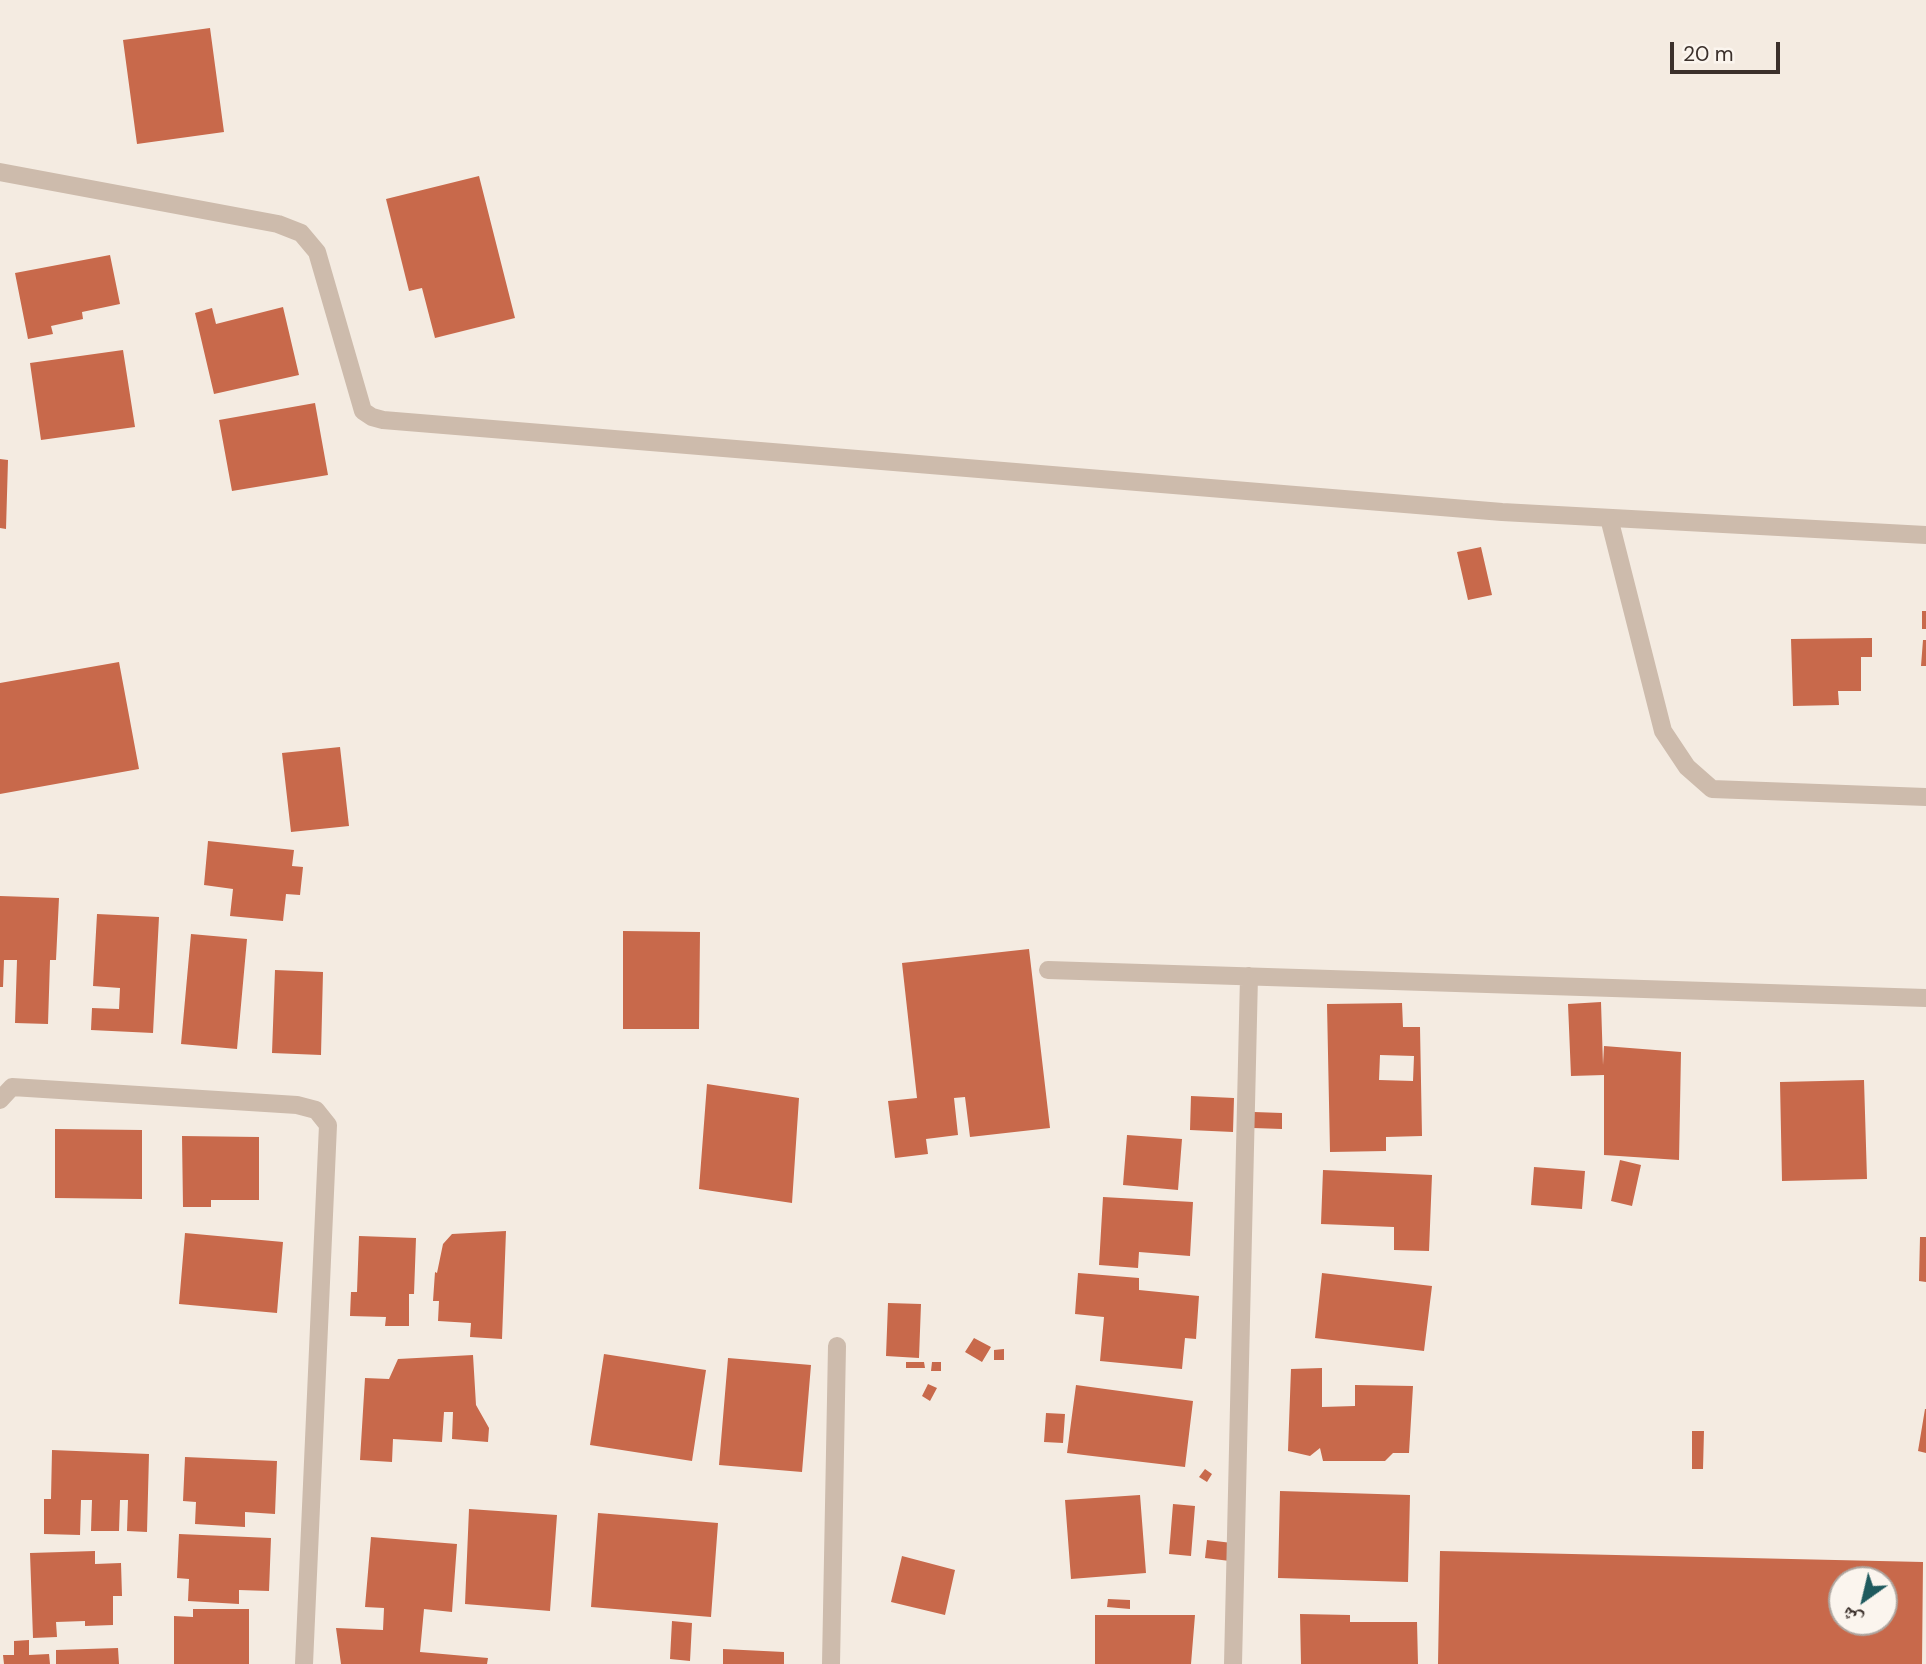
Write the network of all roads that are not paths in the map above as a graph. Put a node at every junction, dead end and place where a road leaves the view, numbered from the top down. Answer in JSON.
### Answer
{"nodes":[{"id":1,"x":0,"y":172,"type":"edge"},
{"id":2,"x":1609,"y":518,"type":"junction"},
{"id":3,"x":1926,"y":535,"type":"edge"},
{"id":4,"x":1926,"y":797,"type":"edge"},
{"id":5,"x":1048,"y":970,"type":"dead end"},
{"id":6,"x":1250,"y":976,"type":"junction"},
{"id":7,"x":1926,"y":998,"type":"edge"},
{"id":8,"x":0,"y":1100,"type":"edge"},
{"id":9,"x":837,"y":1346,"type":"dead end"},
{"id":10,"x":304,"y":1664,"type":"edge"},
{"id":11,"x":831,"y":1664,"type":"edge"},
{"id":12,"x":1233,"y":1664,"type":"edge"}],
"edges":[{"from":1,"to":2,"type":"street"},
{"from":2,"to":3,"type":"street"},
{"from":2,"to":4,"type":"street"},
{"from":5,"to":6,"type":"street"},
{"from":6,"to":7,"type":"street"},
{"from":6,"to":12,"type":"street"},
{"from":8,"to":10,"type":"street"},
{"from":9,"to":11,"type":"street"}]}
